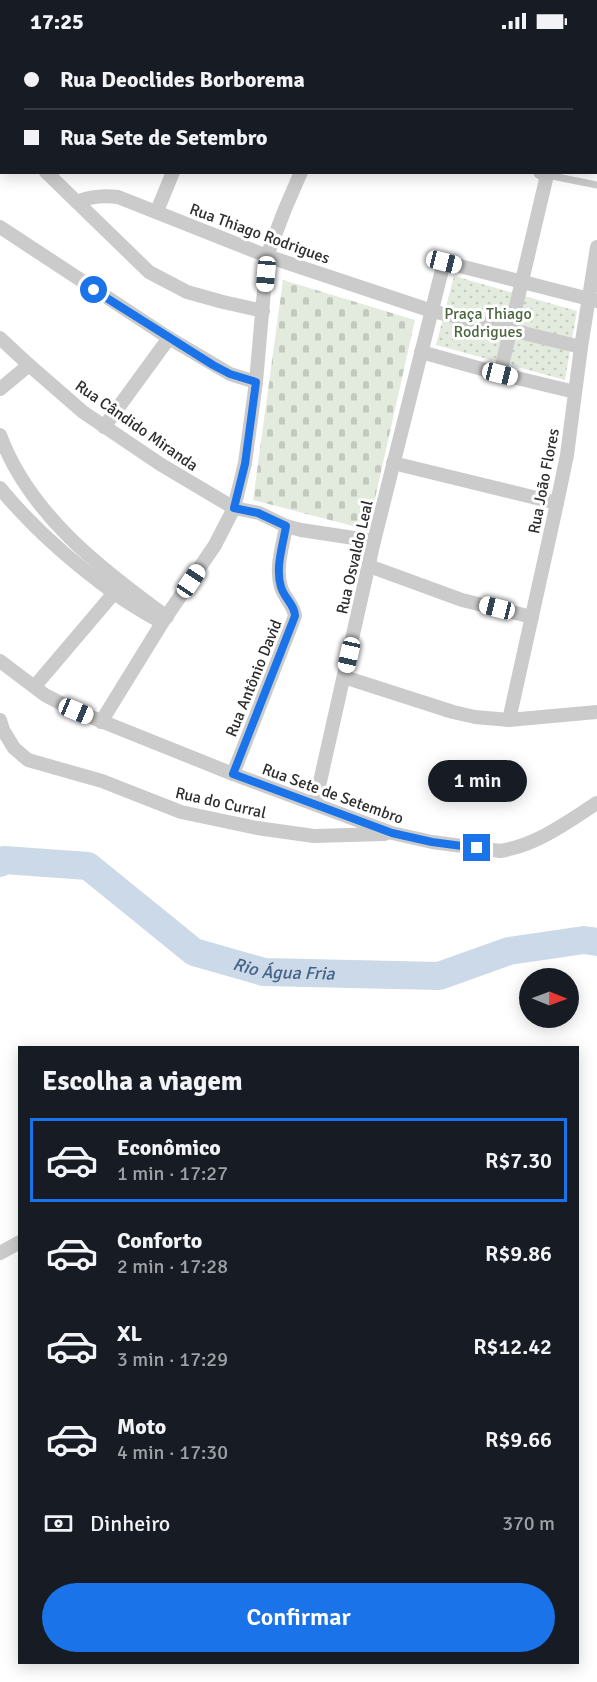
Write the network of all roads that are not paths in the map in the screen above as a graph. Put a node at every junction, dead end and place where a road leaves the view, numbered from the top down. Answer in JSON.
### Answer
{"nodes":[{"id":1,"x":48,"y":174,"type":"edge"},
{"id":2,"x":172,"y":174,"type":"edge"},
{"id":3,"x":300,"y":174,"type":"edge"},
{"id":4,"x":544,"y":174,"type":"edge"},
{"id":5,"x":597,"y":184,"type":"edge"},
{"id":6,"x":77,"y":202,"type":"junction"},
{"id":7,"x":157,"y":211,"type":"junction"},
{"id":8,"x":0,"y":227,"type":"edge"},
{"id":9,"x":597,"y":247,"type":"edge"},
{"id":10,"x":267,"y":256,"type":"junction"},
{"id":11,"x":521,"y":281,"type":"junction"},
{"id":12,"x":593,"y":301,"type":"edge"},
{"id":13,"x":262,"y":311,"type":"junction"},
{"id":14,"x":432,"y":311,"type":"junction"},
{"id":15,"x":510,"y":330,"type":"junction"},
{"id":16,"x":0,"y":338,"type":"edge"},
{"id":17,"x":169,"y":338,"type":"junction"},
{"id":18,"x":581,"y":347,"type":"junction"},
{"id":19,"x":421,"y":352,"type":"junction"},
{"id":20,"x":29,"y":365,"type":"junction"},
{"id":21,"x":500,"y":374,"type":"junction"},
{"id":22,"x":256,"y":382,"type":"junction"},
{"id":23,"x":0,"y":389,"type":"edge"},
{"id":24,"x":575,"y":392,"type":"junction"},
{"id":25,"x":104,"y":427,"type":"junction"},
{"id":26,"x":0,"y":435,"type":"edge"},
{"id":27,"x":393,"y":463,"type":"junction"},
{"id":28,"x":0,"y":488,"type":"edge"},
{"id":29,"x":558,"y":503,"type":"junction"},
{"id":30,"x":234,"y":508,"type":"junction"},
{"id":31,"x":286,"y":526,"type":"junction"},
{"id":32,"x":374,"y":541,"type":"junction"},
{"id":33,"x":369,"y":566,"type":"junction"},
{"id":34,"x":114,"y":593,"type":"junction"},
{"id":35,"x":532,"y":617,"type":"junction"},
{"id":36,"x":165,"y":620,"type":"junction"},
{"id":37,"x":0,"y":661,"type":"edge"},
{"id":38,"x":344,"y":677,"type":"junction"},
{"id":39,"x":35,"y":687,"type":"junction"},
{"id":40,"x":597,"y":712,"type":"edge"},
{"id":41,"x":0,"y":720,"type":"edge"},
{"id":42,"x":509,"y":720,"type":"junction"},
{"id":43,"x":101,"y":722,"type":"junction"},
{"id":44,"x":233,"y":774,"type":"junction"},
{"id":45,"x":597,"y":803,"type":"edge"},
{"id":46,"x":315,"y":804,"type":"junction"},
{"id":47,"x":392,"y":833,"type":"junction"},
{"id":48,"x":18,"y":1243,"type":"edge"},
{"id":49,"x":0,"y":1253,"type":"edge"}],
"edges":[{"from":1,"to":6,"type":"street"},
{"from":2,"to":7,"type":"street"},
{"from":3,"to":10,"type":"street"},
{"from":4,"to":5,"type":"lane"},
{"from":4,"to":11,"type":"street"},
{"from":6,"to":7,"type":"street","name":"Rua Thiago Rodrigues"},
{"from":6,"to":13,"type":"street"},
{"from":7,"to":10,"type":"street","name":"Rua Thiago Rodrigues"},
{"from":8,"to":17,"type":"street"},
{"from":9,"to":12,"type":"street","name":"Rua João Flores"},
{"from":10,"to":13,"type":"street"},
{"from":10,"to":14,"type":"street","name":"Rua Thiago Rodrigues"},
{"from":11,"to":12,"type":"street"},
{"from":11,"to":14,"type":"street"},
{"from":11,"to":15,"type":"street"},
{"from":12,"to":18,"type":"street","name":"Rua João Flores"},
{"from":13,"to":22,"type":"street"},
{"from":14,"to":15,"type":"street"},
{"from":14,"to":19,"type":"street"},
{"from":15,"to":18,"type":"street"},
{"from":15,"to":21,"type":"street"},
{"from":16,"to":20,"type":"street","name":"Rua Cândido Miranda"},
{"from":17,"to":22,"type":"street"},
{"from":17,"to":25,"type":"street"},
{"from":18,"to":24,"type":"street","name":"Rua João Flores"},
{"from":19,"to":21,"type":"street"},
{"from":19,"to":27,"type":"street","name":"Rua Osvaldo Leal"},
{"from":20,"to":23,"type":"street"},
{"from":20,"to":25,"type":"street","name":"Rua Cândido Miranda"},
{"from":21,"to":24,"type":"street"},
{"from":22,"to":30,"type":"street"},
{"from":24,"to":29,"type":"street","name":"Rua João Flores"},
{"from":25,"to":30,"type":"street","name":"Rua Cândido Miranda"},
{"from":26,"to":36,"type":"street"},
{"from":27,"to":29,"type":"street"},
{"from":27,"to":32,"type":"street","name":"Rua Osvaldo Leal"},
{"from":28,"to":34,"type":"street"},
{"from":29,"to":35,"type":"street","name":"Rua João Flores"},
{"from":30,"to":31,"type":"street","name":"Rua Cândido Miranda"},
{"from":30,"to":36,"type":"street"},
{"from":31,"to":32,"type":"street","name":"Rua Cândido Miranda"},
{"from":31,"to":44,"type":"street","name":"Rua Antônio David"},
{"from":32,"to":33,"type":"street","name":"Rua Osvaldo Leal"},
{"from":33,"to":35,"type":"street"},
{"from":33,"to":38,"type":"street","name":"Rua Osvaldo Leal"},
{"from":34,"to":36,"type":"street"},
{"from":34,"to":39,"type":"street"},
{"from":35,"to":42,"type":"street","name":"Rua João Flores"},
{"from":36,"to":43,"type":"street"},
{"from":37,"to":39,"type":"street","name":"Rua Sete de Setembro"},
{"from":38,"to":42,"type":"street"},
{"from":38,"to":46,"type":"street","name":"Rua Osvaldo Leal"},
{"from":39,"to":43,"type":"street","name":"Rua Sete de Setembro"},
{"from":40,"to":42,"type":"street"},
{"from":41,"to":47,"type":"street","name":"Rua do Curral"},
{"from":43,"to":44,"type":"street","name":"Rua Sete de Setembro"},
{"from":44,"to":46,"type":"street","name":"Rua Sete de Setembro"},
{"from":45,"to":47,"type":"street","name":"Rua Sete de Setembro"},
{"from":46,"to":47,"type":"street","name":"Rua Sete de Setembro"},
{"from":48,"to":49,"type":"street"}]}
